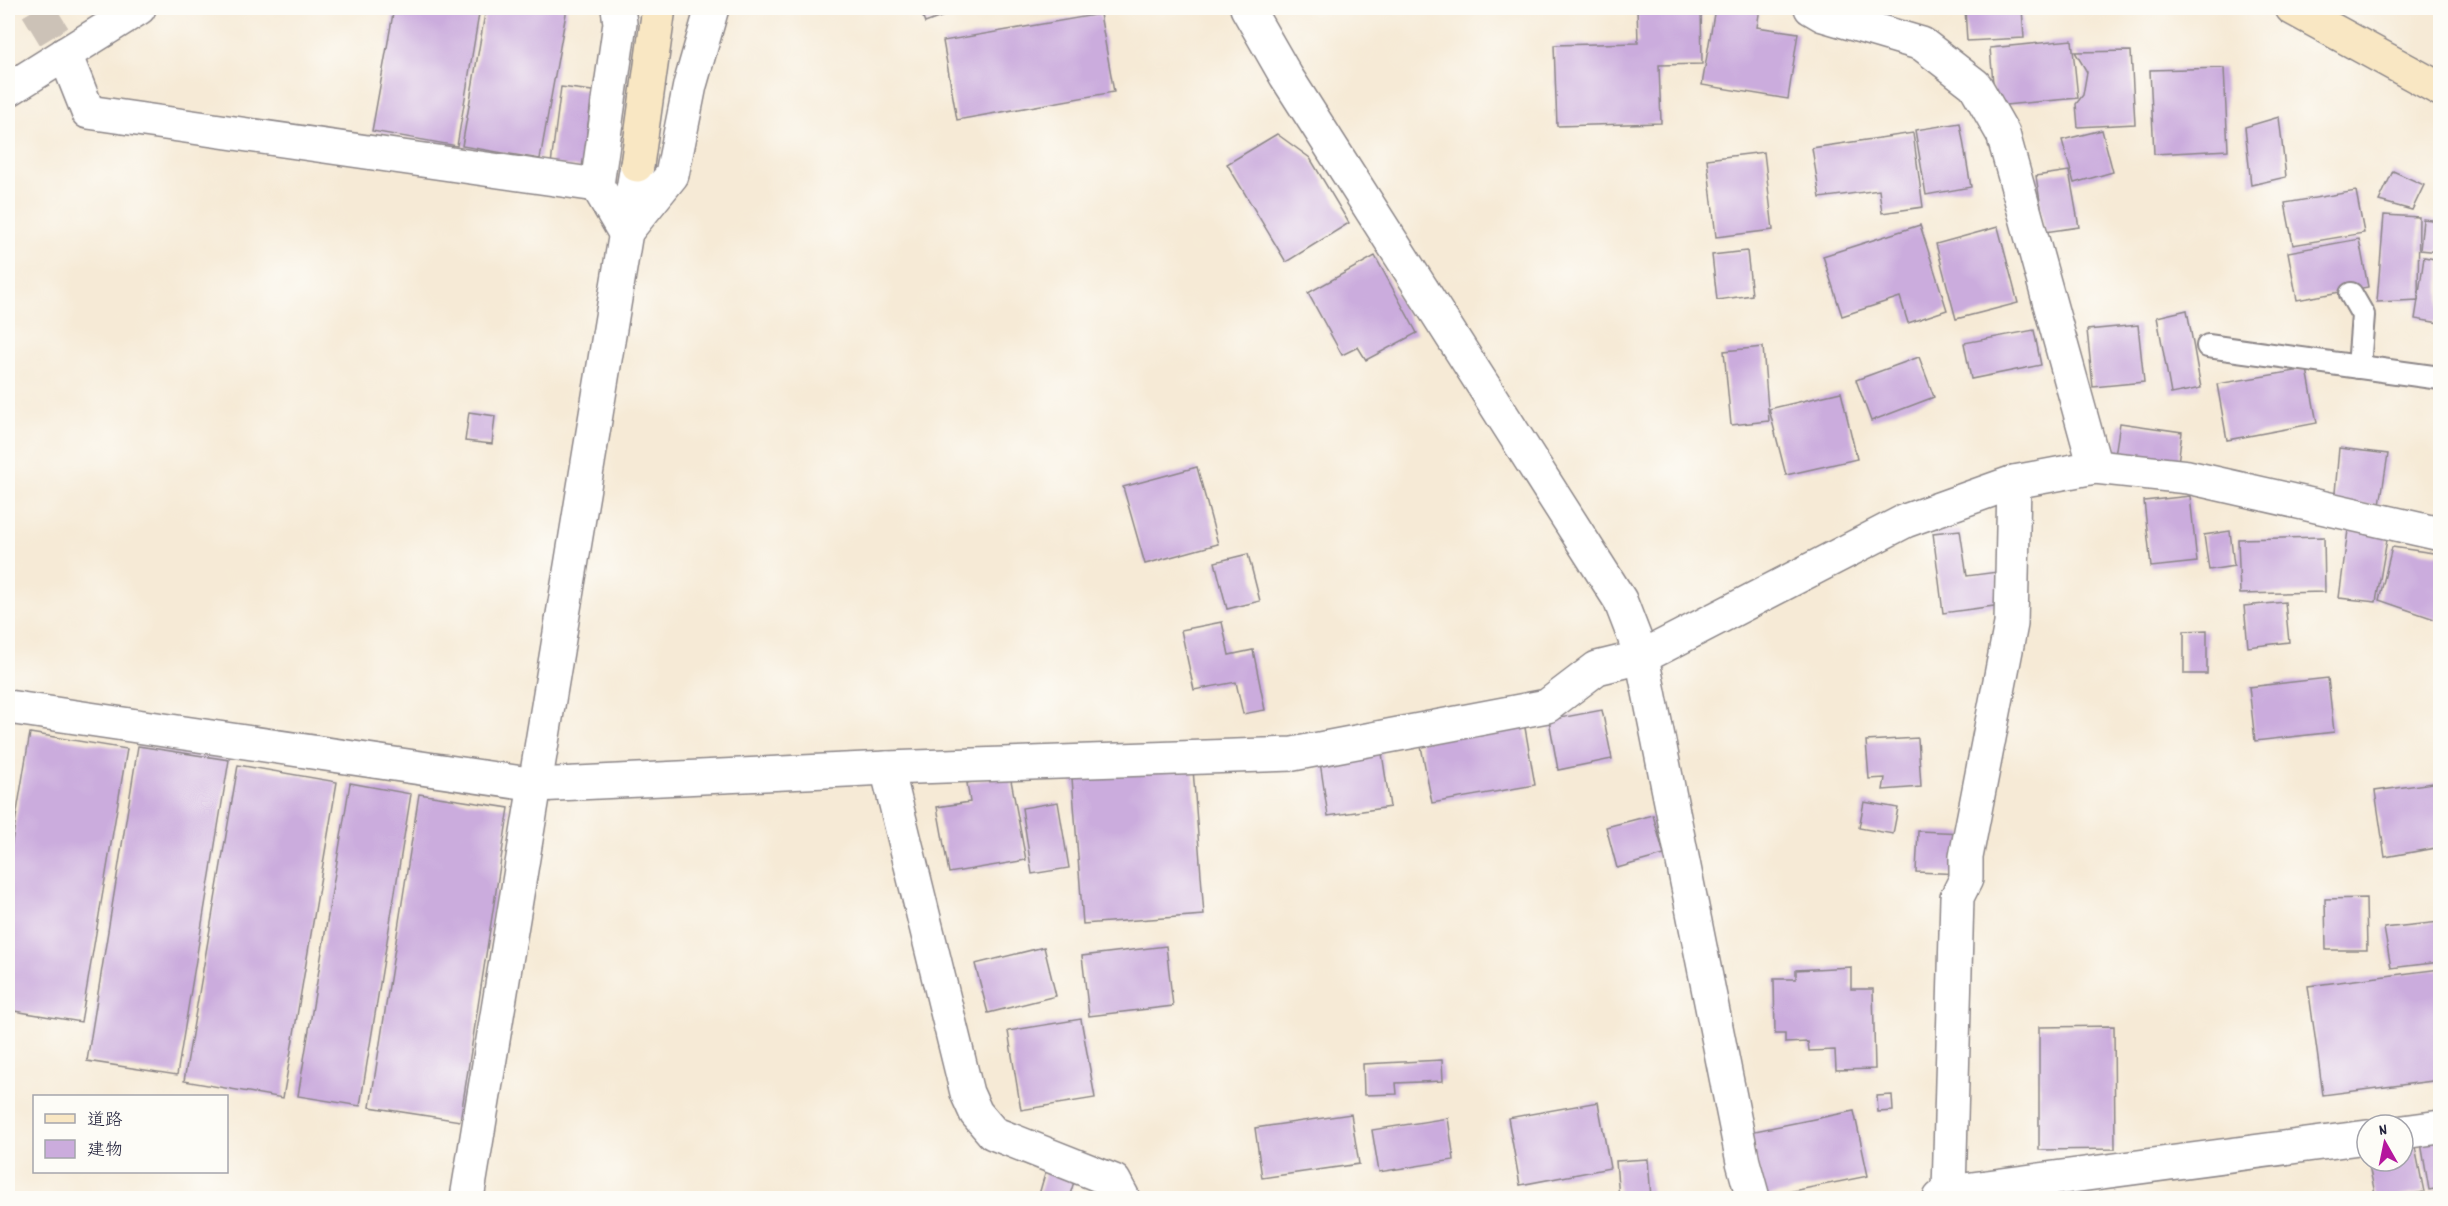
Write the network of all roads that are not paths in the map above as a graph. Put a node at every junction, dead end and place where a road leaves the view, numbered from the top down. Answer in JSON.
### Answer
{"nodes":[{"id":1,"x":139,"y":8,"type":"edge"},
{"id":2,"x":618,"y":8,"type":"edge"},
{"id":3,"x":659,"y":8,"type":"edge"},
{"id":4,"x":712,"y":8,"type":"edge"},
{"id":5,"x":1246,"y":8,"type":"edge"},
{"id":6,"x":1811,"y":8,"type":"edge"},
{"id":7,"x":2292,"y":8,"type":"edge"},
{"id":8,"x":66,"y":54,"type":"junction"},
{"id":9,"x":2440,"y":89,"type":"edge"},
{"id":10,"x":8,"y":90,"type":"edge"},
{"id":11,"x":637,"y":165,"type":"joint"},
{"id":12,"x":597,"y":185,"type":"junction"},
{"id":13,"x":625,"y":233,"type":"junction"},
{"id":14,"x":2351,"y":294,"type":"dead end"},
{"id":15,"x":2208,"y":346,"type":"dead end"},
{"id":16,"x":2359,"y":367,"type":"junction"},
{"id":17,"x":2440,"y":378,"type":"edge"},
{"id":18,"x":2095,"y":467,"type":"junction"},
{"id":19,"x":2014,"y":482,"type":"junction"},
{"id":20,"x":2440,"y":534,"type":"edge"},
{"id":21,"x":1642,"y":657,"type":"junction"},
{"id":22,"x":8,"y":707,"type":"edge"},
{"id":23,"x":888,"y":768,"type":"junction"},
{"id":24,"x":536,"y":786,"type":"junction"},
{"id":25,"x":2440,"y":1127,"type":"edge"},
{"id":26,"x":2415,"y":1130,"type":"edge"},
{"id":27,"x":2355,"y":1139,"type":"edge"},
{"id":28,"x":1945,"y":1195,"type":"edge"},
{"id":29,"x":467,"y":1198,"type":"edge"},
{"id":30,"x":1123,"y":1198,"type":"edge"},
{"id":31,"x":1753,"y":1198,"type":"edge"}],
"edges":[{"from":1,"to":8,"type":"street"},
{"from":2,"to":12,"type":"street"},
{"from":3,"to":11,"type":"main road"},
{"from":4,"to":13,"type":"street"},
{"from":5,"to":21,"type":"street"},
{"from":6,"to":18,"type":"street"},
{"from":7,"to":9,"type":"main road"},
{"from":8,"to":10,"type":"street"},
{"from":8,"to":12,"type":"street"},
{"from":11,"to":13,"type":"street"},
{"from":12,"to":13,"type":"street"},
{"from":13,"to":24,"type":"street"},
{"from":14,"to":16,"type":"lane"},
{"from":15,"to":16,"type":"lane"},
{"from":16,"to":17,"type":"lane"},
{"from":18,"to":19,"type":"street"},
{"from":18,"to":20,"type":"street"},
{"from":19,"to":21,"type":"street"},
{"from":19,"to":28,"type":"street"},
{"from":21,"to":23,"type":"street"},
{"from":21,"to":31,"type":"street"},
{"from":22,"to":24,"type":"street"},
{"from":23,"to":24,"type":"street"},
{"from":23,"to":30,"type":"street"},
{"from":24,"to":29,"type":"street"},
{"from":25,"to":26,"type":"street"},
{"from":27,"to":28,"type":"street"}]}
